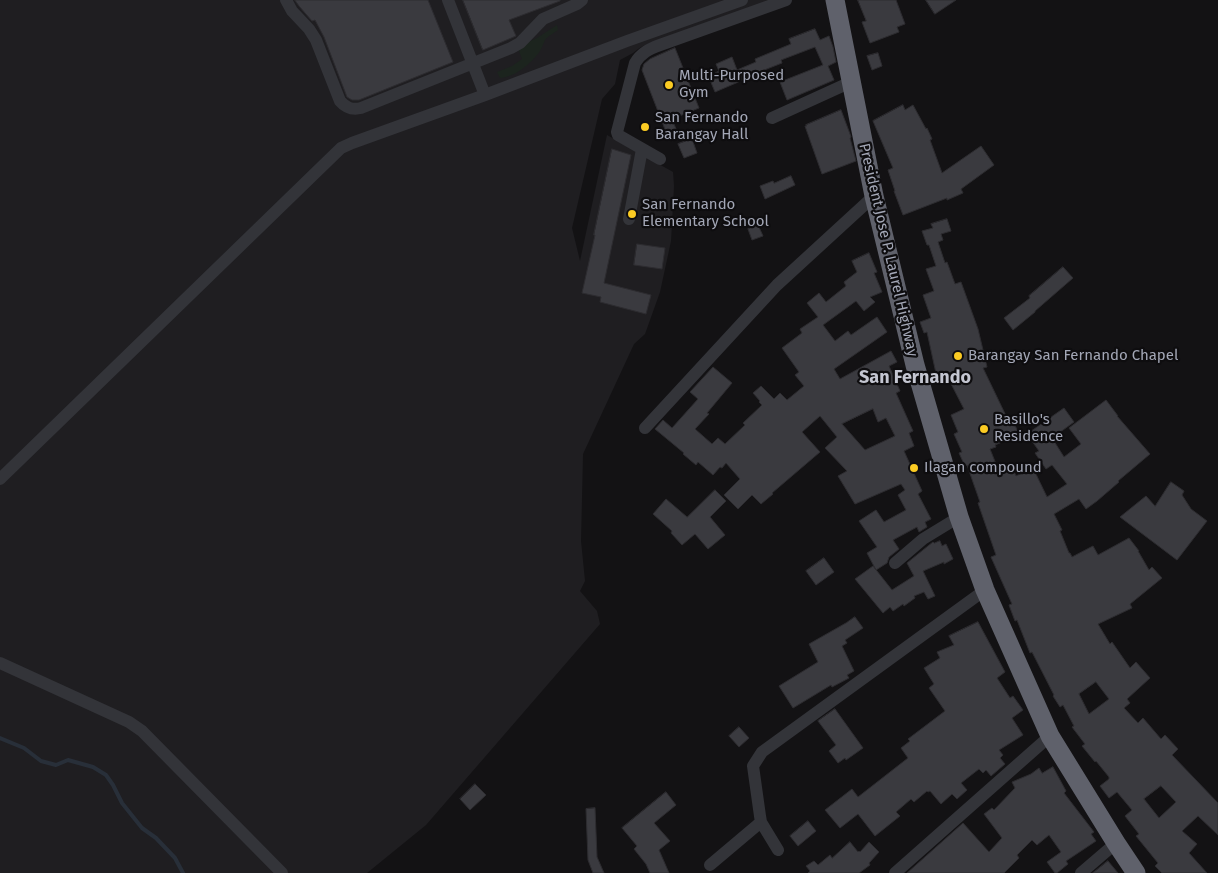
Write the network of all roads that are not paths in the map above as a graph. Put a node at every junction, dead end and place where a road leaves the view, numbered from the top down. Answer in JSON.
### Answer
{"nodes":[{"id":1,"x":286,"y":0,"type":"edge"},
{"id":2,"x":448,"y":0,"type":"edge"},
{"id":3,"x":582,"y":0,"type":"edge"},
{"id":4,"x":742,"y":0,"type":"edge"},
{"id":5,"x":786,"y":0,"type":"edge"},
{"id":6,"x":835,"y":0,"type":"edge"},
{"id":7,"x":473,"y":64,"type":"junction"},
{"id":8,"x":851,"y":82,"type":"junction"},
{"id":9,"x":485,"y":95,"type":"junction"},
{"id":10,"x":772,"y":118,"type":"dead end"},
{"id":11,"x":642,"y":149,"type":"junction"},
{"id":12,"x":660,"y":159,"type":"dead end"},
{"id":13,"x":874,"y":196,"type":"junction"},
{"id":14,"x":629,"y":219,"type":"dead end"},
{"id":15,"x":644,"y":428,"type":"dead end"},
{"id":16,"x":0,"y":479,"type":"edge"},
{"id":17,"x":959,"y":517,"type":"junction"},
{"id":18,"x":895,"y":563,"type":"dead end"},
{"id":19,"x":985,"y":590,"type":"junction"},
{"id":20,"x":0,"y":663,"type":"edge"},
{"id":21,"x":1050,"y":736,"type":"junction"},
{"id":22,"x":761,"y":822,"type":"junction"},
{"id":23,"x":1116,"y":843,"type":"junction"},
{"id":24,"x":778,"y":850,"type":"dead end"},
{"id":25,"x":710,"y":865,"type":"dead end"},
{"id":26,"x":282,"y":873,"type":"edge"},
{"id":27,"x":895,"y":873,"type":"edge"},
{"id":28,"x":1081,"y":873,"type":"edge"},
{"id":29,"x":1136,"y":873,"type":"edge"}],
"edges":[{"from":1,"to":7,"type":"street"},
{"from":2,"to":7,"type":"street"},
{"from":3,"to":7,"type":"street"},
{"from":4,"to":9,"type":"street"},
{"from":5,"to":11,"type":"street"},
{"from":6,"to":8,"type":"highway","name":"President Jose P. Laurel Highway"},
{"from":7,"to":9,"type":"street"},
{"from":8,"to":10,"type":"street"},
{"from":8,"to":13,"type":"highway","name":"President Jose P. Laurel Highway"},
{"from":9,"to":16,"type":"street"},
{"from":11,"to":12,"type":"street"},
{"from":11,"to":14,"type":"street"},
{"from":13,"to":15,"type":"street"},
{"from":13,"to":17,"type":"highway","name":"President Jose P. Laurel Highway"},
{"from":17,"to":18,"type":"street"},
{"from":17,"to":19,"type":"highway","name":"President Jose P. Laurel Highway"},
{"from":19,"to":21,"type":"highway","name":"President Jose P. Laurel Highway"},
{"from":19,"to":22,"type":"street"},
{"from":20,"to":26,"type":"street"},
{"from":21,"to":23,"type":"highway","name":"President Jose P. Laurel Highway"},
{"from":21,"to":27,"type":"street"},
{"from":22,"to":24,"type":"street"},
{"from":22,"to":25,"type":"street"},
{"from":23,"to":28,"type":"street"},
{"from":23,"to":29,"type":"highway","name":"President Jose P. Laurel Highway"}]}
